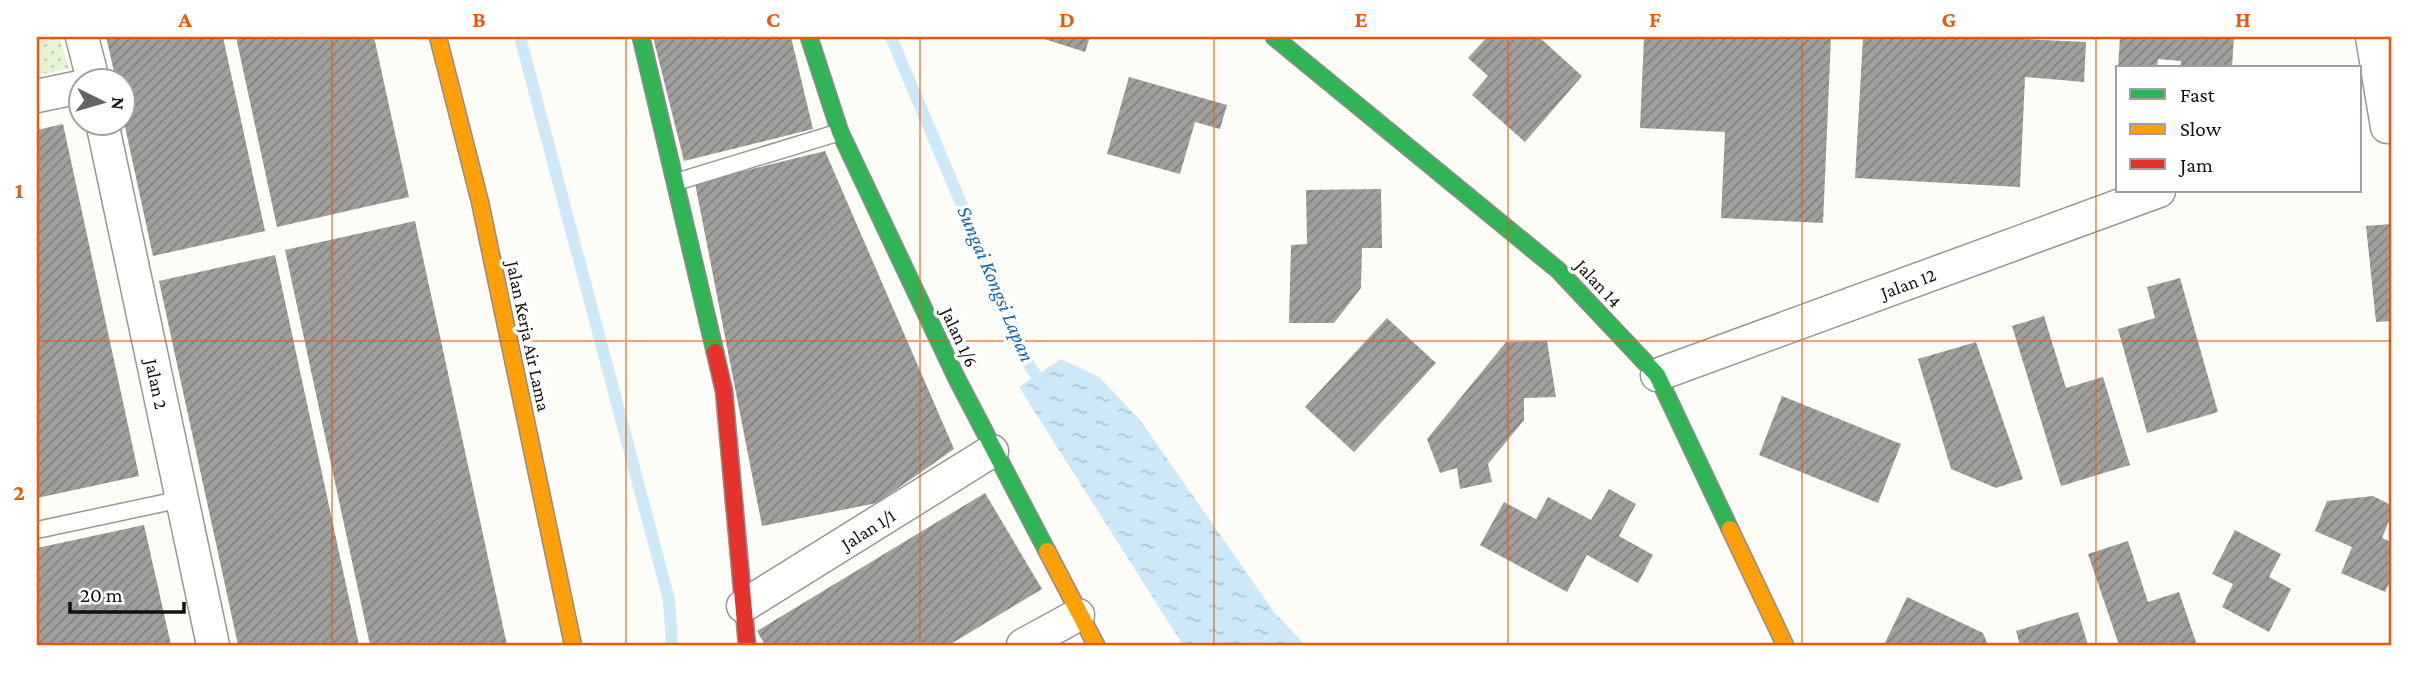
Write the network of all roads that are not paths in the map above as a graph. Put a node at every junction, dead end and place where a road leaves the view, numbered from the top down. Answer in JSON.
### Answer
{"nodes":[{"id":1,"x":82,"y":37,"type":"edge"},
{"id":2,"x":438,"y":37,"type":"edge"},
{"id":3,"x":641,"y":37,"type":"edge"},
{"id":4,"x":809,"y":37,"type":"edge"},
{"id":5,"x":1274,"y":37,"type":"edge"},
{"id":6,"x":2372,"y":37,"type":"edge"},
{"id":7,"x":89,"y":66,"type":"edge"},
{"id":8,"x":66,"y":90,"type":"edge"},
{"id":9,"x":37,"y":96,"type":"edge"},
{"id":10,"x":2379,"y":129,"type":"edge"},
{"id":11,"x":840,"y":132,"type":"junction"},
{"id":12,"x":105,"y":136,"type":"edge"},
{"id":13,"x":676,"y":182,"type":"junction"},
{"id":14,"x":2156,"y":192,"type":"edge"},
{"id":15,"x":1657,"y":375,"type":"junction"},
{"id":16,"x":992,"y":452,"type":"junction"},
{"id":17,"x":182,"y":499,"type":"junction"},
{"id":18,"x":37,"y":530,"type":"edge"},
{"id":19,"x":743,"y":606,"type":"junction"},
{"id":20,"x":1078,"y":615,"type":"junction"},
{"id":21,"x":213,"y":645,"type":"edge"},
{"id":22,"x":573,"y":645,"type":"edge"},
{"id":23,"x":747,"y":645,"type":"edge"},
{"id":24,"x":1023,"y":645,"type":"edge"},
{"id":25,"x":1096,"y":645,"type":"edge"},
{"id":26,"x":1785,"y":645,"type":"edge"}],
"edges":[{"from":1,"to":7,"type":"street"},
{"from":2,"to":22,"type":"street","name":"Jalan Kerja Air Lama"},
{"from":3,"to":13,"type":"street"},
{"from":4,"to":11,"type":"street","name":"Jalan 1/6"},
{"from":5,"to":15,"type":"street","name":"Jalan 14"},
{"from":6,"to":10,"type":"street"},
{"from":8,"to":9,"type":"street"},
{"from":11,"to":13,"type":"lane"},
{"from":11,"to":16,"type":"street","name":"Jalan 1/6"},
{"from":12,"to":17,"type":"street","name":"Jalan 2"},
{"from":13,"to":19,"type":"street"},
{"from":14,"to":15,"type":"street","name":"Jalan 12"},
{"from":15,"to":26,"type":"street","name":"Jalan 14"},
{"from":16,"to":19,"type":"street","name":"Jalan 1/1"},
{"from":16,"to":20,"type":"street","name":"Jalan 1/6"},
{"from":17,"to":18,"type":"lane"},
{"from":17,"to":21,"type":"street","name":"Jalan 2"},
{"from":19,"to":23,"type":"street"},
{"from":20,"to":24,"type":"street"},
{"from":20,"to":25,"type":"street","name":"Jalan 1/6"}]}
